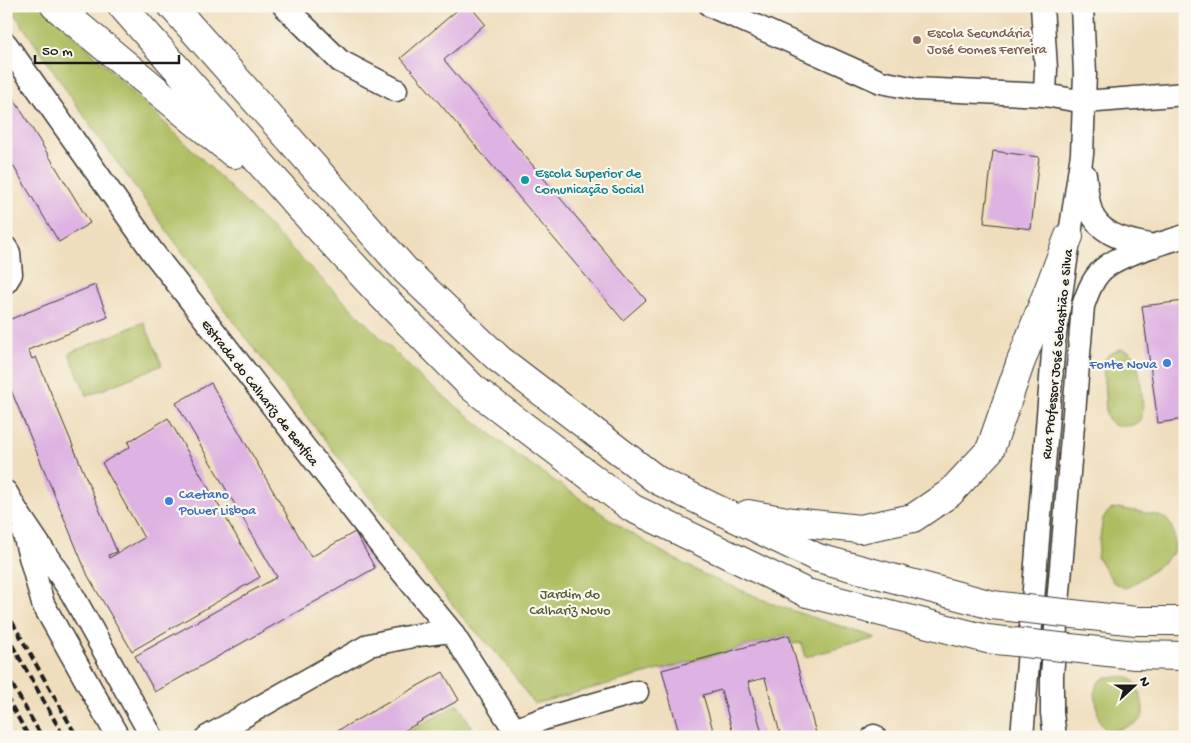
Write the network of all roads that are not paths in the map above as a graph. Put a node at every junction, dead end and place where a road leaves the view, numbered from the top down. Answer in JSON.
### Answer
{"nodes":[{"id":1,"x":56,"y":6,"type":"edge"},
{"id":2,"x":122,"y":6,"type":"edge"},
{"id":3,"x":172,"y":6,"type":"edge"},
{"id":4,"x":284,"y":6,"type":"edge"},
{"id":5,"x":711,"y":6,"type":"edge"},
{"id":6,"x":1042,"y":6,"type":"edge"},
{"id":7,"x":1082,"y":6,"type":"edge"},
{"id":8,"x":6,"y":44,"type":"edge"},
{"id":9,"x":396,"y":90,"type":"dead end"},
{"id":10,"x":1185,"y":94,"type":"edge"},
{"id":11,"x":1045,"y":95,"type":"junction"},
{"id":12,"x":1085,"y":102,"type":"junction"},
{"id":13,"x":1082,"y":154,"type":"junction"},
{"id":14,"x":299,"y":207,"type":"junction"},
{"id":15,"x":1069,"y":236,"type":"junction"},
{"id":16,"x":1185,"y":236,"type":"edge"},
{"id":17,"x":1154,"y":246,"type":"junction"},
{"id":18,"x":6,"y":248,"type":"edge"},
{"id":19,"x":6,"y":282,"type":"edge"},
{"id":20,"x":6,"y":492,"type":"edge"},
{"id":21,"x":712,"y":508,"type":"junction"},
{"id":22,"x":18,"y":513,"type":"junction"},
{"id":23,"x":1185,"y":621,"type":"edge"},
{"id":24,"x":451,"y":631,"type":"junction"},
{"id":25,"x":1185,"y":656,"type":"edge"},
{"id":26,"x":637,"y":692,"type":"dead end"},
{"id":27,"x":516,"y":733,"type":"edge"},
{"id":28,"x":1017,"y":735,"type":"edge"},
{"id":29,"x":118,"y":737,"type":"edge"},
{"id":30,"x":152,"y":737,"type":"edge"},
{"id":31,"x":207,"y":737,"type":"edge"},
{"id":32,"x":1045,"y":737,"type":"edge"},
{"id":33,"x":1055,"y":737,"type":"edge"}],
"edges":[{"from":1,"to":14,"type":"highway"},
{"from":2,"to":14,"type":"highway"},
{"from":3,"to":21,"type":"highway"},
{"from":4,"to":9,"type":"street"},
{"from":5,"to":11,"type":"street"},
{"from":6,"to":11,"type":"street"},
{"from":7,"to":12,"type":"street","name":"Rua Professor José Sebastião e Silva"},
{"from":8,"to":24,"type":"street","name":"Estrada do Calhariz de Benfica"},
{"from":10,"to":12,"type":"street"},
{"from":11,"to":12,"type":"street"},
{"from":12,"to":13,"type":"street","name":"Rua Professor José Sebastião e Silva"},
{"from":13,"to":15,"type":"street","name":"Rua Professor José Sebastião e Silva"},
{"from":13,"to":17,"type":"street"},
{"from":14,"to":25,"type":"highway","bridge":true},
{"from":15,"to":21,"type":"highway"},
{"from":15,"to":28,"type":"street","name":"Rua Professor José Sebastião e Silva"},
{"from":16,"to":17,"type":"street","name":"Rua Professor José Sebastião e Silva"},
{"from":17,"to":33,"type":"street","name":"Rua Professor José Sebastião e Silva"},
{"from":18,"to":19,"type":"street"},
{"from":20,"to":22,"type":"street"},
{"from":21,"to":23,"type":"highway","bridge":true},
{"from":22,"to":29,"type":"street"},
{"from":22,"to":30,"type":"street"},
{"from":24,"to":27,"type":"street","name":"Estrada do Calhariz de Benfica"},
{"from":24,"to":31,"type":"street"},
{"from":26,"to":27,"type":"street"},
{"from":28,"to":32,"type":"street"}]}
